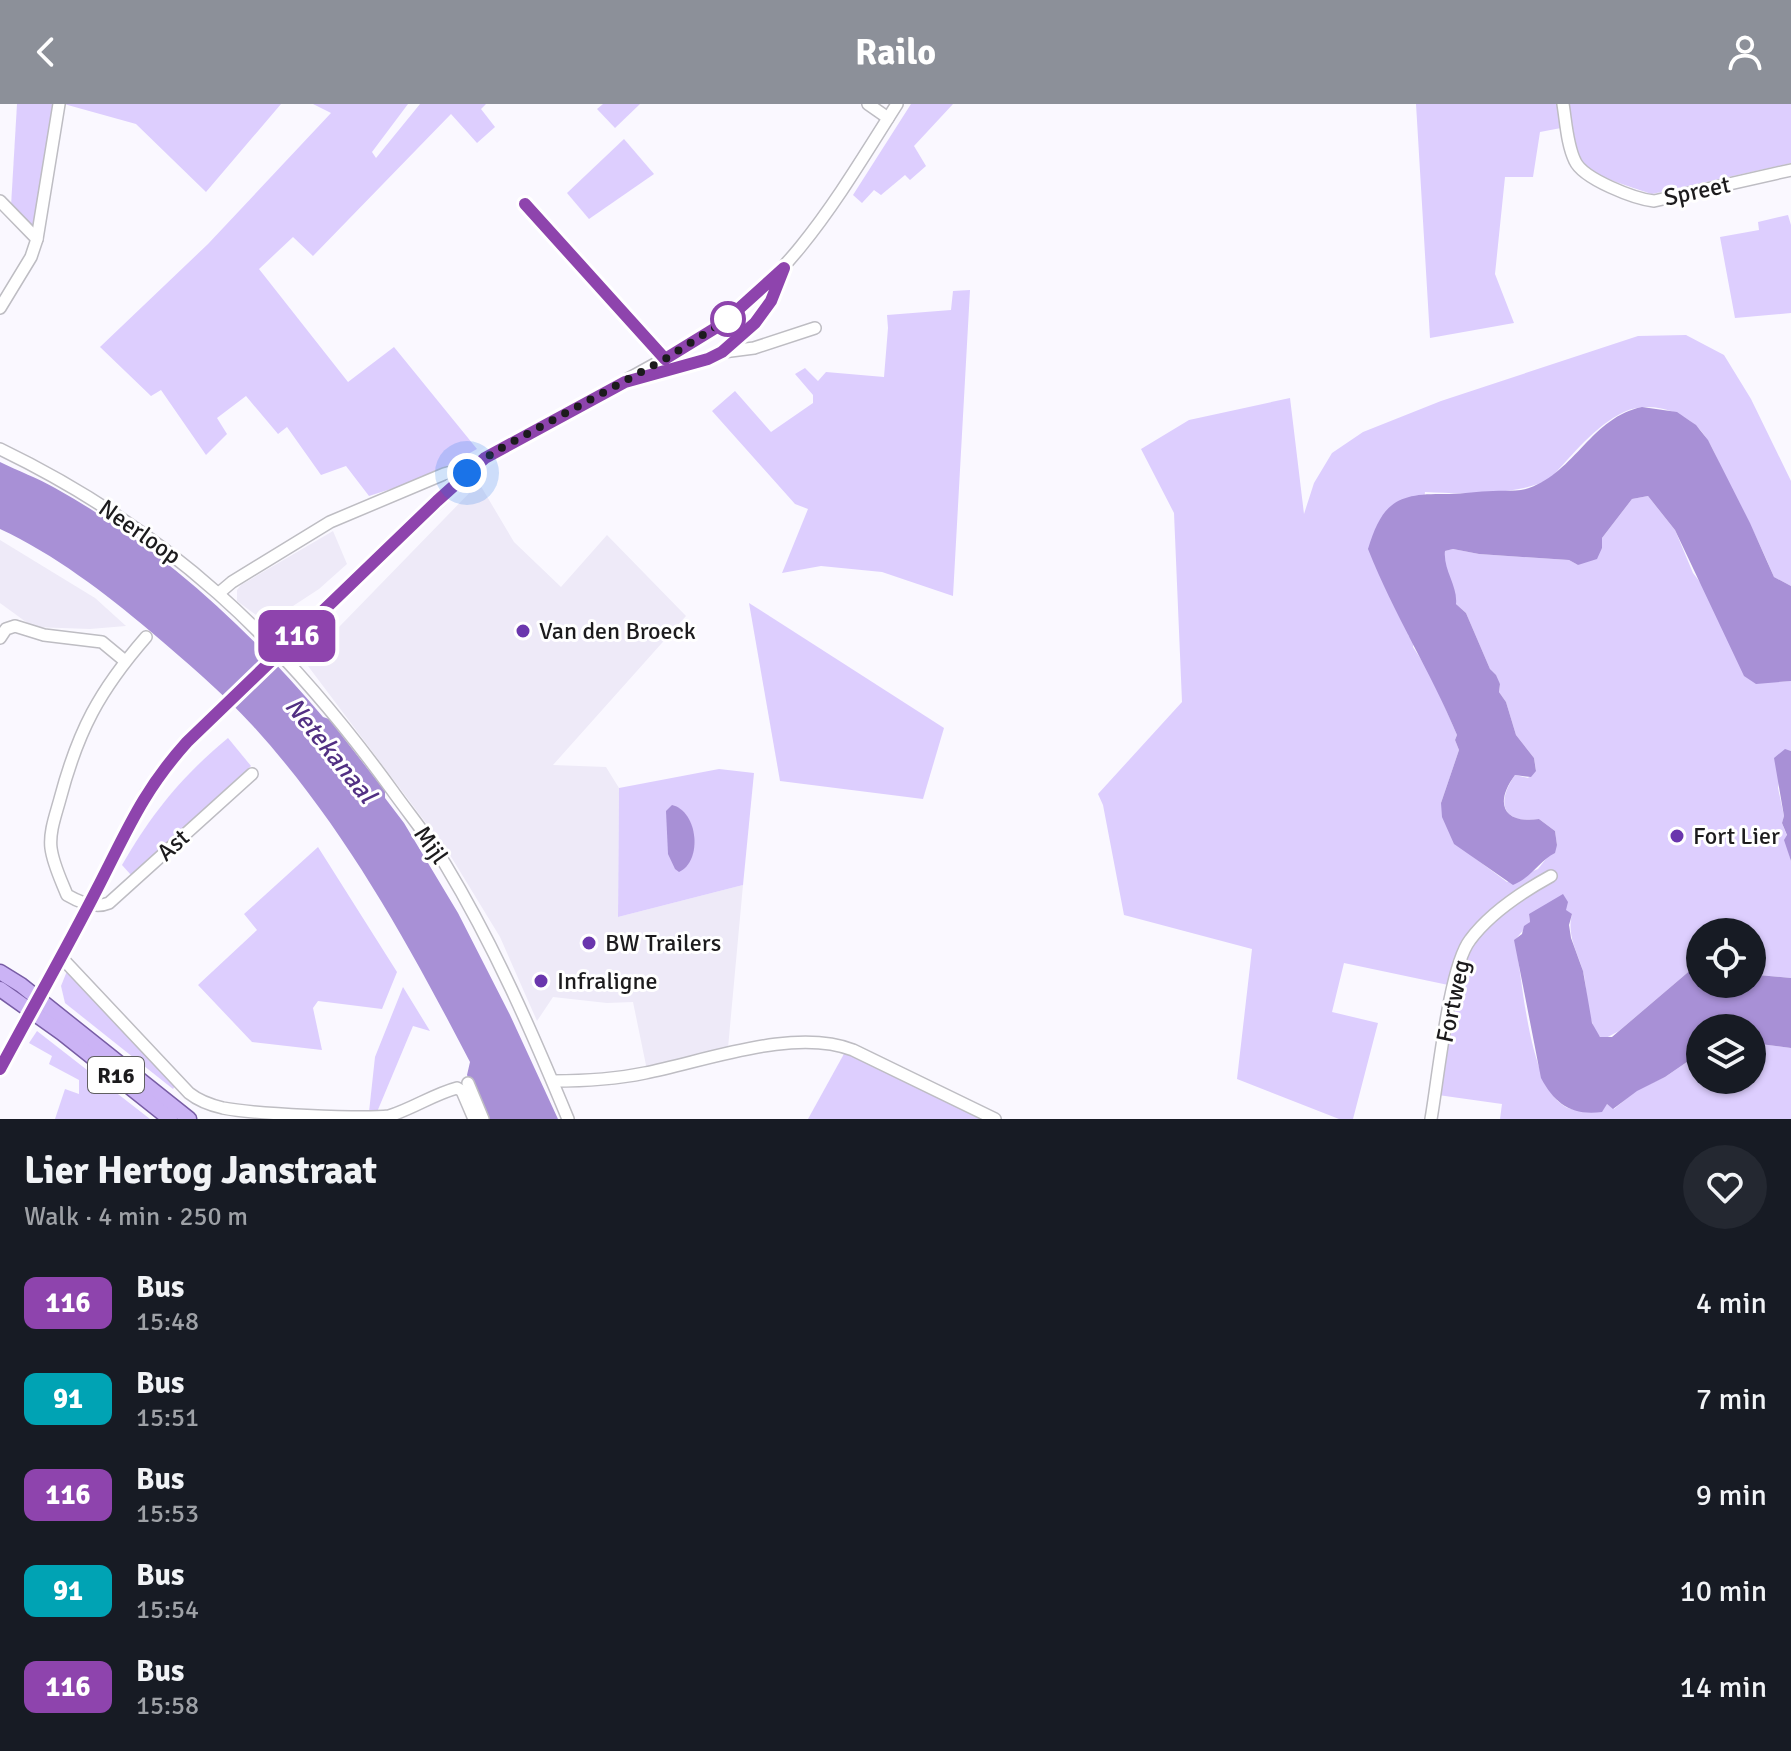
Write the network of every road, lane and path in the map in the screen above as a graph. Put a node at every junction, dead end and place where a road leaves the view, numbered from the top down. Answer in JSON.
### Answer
{"nodes":[{"id":1,"x":59,"y":104,"type":"edge"},
{"id":2,"x":868,"y":104,"type":"edge"},
{"id":3,"x":897,"y":104,"type":"edge"},
{"id":4,"x":1563,"y":104,"type":"edge"},
{"id":5,"x":888,"y":118,"type":"junction"},
{"id":6,"x":1791,"y":170,"type":"edge"},
{"id":7,"x":0,"y":201,"type":"edge"},
{"id":8,"x":525,"y":204,"type":"dead end"},
{"id":9,"x":37,"y":239,"type":"junction"},
{"id":10,"x":784,"y":268,"type":"junction"},
{"id":11,"x":0,"y":308,"type":"edge"},
{"id":12,"x":815,"y":328,"type":"dead end"},
{"id":13,"x":722,"y":352,"type":"junction"},
{"id":14,"x":665,"y":359,"type":"junction"},
{"id":15,"x":625,"y":382,"type":"junction"},
{"id":16,"x":0,"y":449,"type":"edge"},
{"id":17,"x":467,"y":473,"type":"junction"},
{"id":18,"x":219,"y":593,"type":"junction"},
{"id":19,"x":265,"y":636,"type":"joint"},
{"id":20,"x":146,"y":637,"type":"dead end"},
{"id":21,"x":0,"y":638,"type":"edge"},
{"id":22,"x":125,"y":661,"type":"junction"},
{"id":23,"x":252,"y":774,"type":"dead end"},
{"id":24,"x":1551,"y":876,"type":"dead end"},
{"id":25,"x":89,"y":904,"type":"junction"},
{"id":26,"x":60,"y":956,"type":"junction"},
{"id":27,"x":0,"y":972,"type":"edge"},
{"id":28,"x":0,"y":989,"type":"edge"},
{"id":29,"x":35,"y":1005,"type":"junction"},
{"id":30,"x":0,"y":1069,"type":"edge"},
{"id":31,"x":553,"y":1081,"type":"junction"},
{"id":32,"x":468,"y":1083,"type":"dead end"},
{"id":33,"x":170,"y":1119,"type":"edge"},
{"id":34,"x":189,"y":1119,"type":"edge"},
{"id":35,"x":474,"y":1119,"type":"edge"},
{"id":36,"x":483,"y":1119,"type":"edge"},
{"id":37,"x":568,"y":1119,"type":"edge"},
{"id":38,"x":995,"y":1119,"type":"edge"},
{"id":39,"x":1431,"y":1119,"type":"edge"}],
"edges":[{"from":1,"to":9,"type":"street"},
{"from":2,"to":5,"type":"street"},
{"from":3,"to":5,"type":"street"},
{"from":4,"to":6,"type":"street","name":"Spreet"},
{"from":5,"to":10,"type":"street"},
{"from":7,"to":9,"type":"street"},
{"from":8,"to":14,"type":"street"},
{"from":9,"to":11,"type":"street"},
{"from":10,"to":13,"type":"street"},
{"from":10,"to":14,"type":"street"},
{"from":12,"to":13,"type":"street"},
{"from":13,"to":15,"type":"street"},
{"from":14,"to":15,"type":"street"},
{"from":15,"to":17,"type":"street"},
{"from":16,"to":18,"type":"street","name":"Neerloop"},
{"from":17,"to":18,"type":"street"},
{"from":17,"to":25,"type":"street","bridge":true},
{"from":18,"to":19,"type":"street","name":"Neerloop"},
{"from":19,"to":31,"type":"street","name":"Mijl"},
{"from":20,"to":22,"type":"street"},
{"from":21,"to":22,"type":"street"},
{"from":22,"to":25,"type":"street"},
{"from":23,"to":25,"type":"street","name":"Ast"},
{"from":24,"to":39,"type":"street","name":"Fortweg"},
{"from":25,"to":26,"type":"street"},
{"from":26,"to":29,"type":"street"},
{"from":26,"to":35,"type":"street"},
{"from":27,"to":29,"type":"main road"},
{"from":28,"to":29,"type":"main road"},
{"from":29,"to":30,"type":"street"},
{"from":29,"to":33,"type":"main road","number":"R16"},
{"from":29,"to":34,"type":"main road","number":"R16"},
{"from":31,"to":37,"type":"street","name":"Mijl"},
{"from":31,"to":38,"type":"street"},
{"from":32,"to":36,"type":"street"}]}
